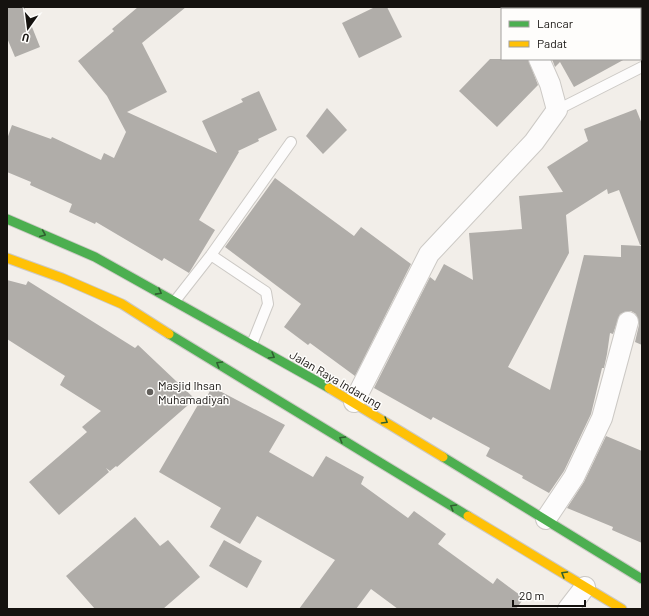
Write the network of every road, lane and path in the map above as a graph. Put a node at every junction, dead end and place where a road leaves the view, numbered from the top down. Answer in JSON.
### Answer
{"nodes":[{"id":1,"x":539,"y":60,"type":"edge"},
{"id":2,"x":642,"y":67,"type":"edge"},
{"id":3,"x":557,"y":110,"type":"junction"},
{"id":4,"x":291,"y":142,"type":"dead end"},
{"id":5,"x":7,"y":219,"type":"edge"},
{"id":6,"x":211,"y":255,"type":"junction"},
{"id":7,"x":7,"y":258,"type":"edge"},
{"id":8,"x":175,"y":301,"type":"junction"},
{"id":9,"x":628,"y":322,"type":"dead end"},
{"id":10,"x":252,"y":344,"type":"junction"},
{"id":11,"x":354,"y":402,"type":"junction"},
{"id":12,"x":546,"y":519,"type":"junction"},
{"id":13,"x":642,"y":579,"type":"edge"},
{"id":14,"x":585,"y":587,"type":"junction"},
{"id":15,"x":568,"y":609,"type":"edge"},
{"id":16,"x":622,"y":609,"type":"edge"}],
"edges":[{"from":1,"to":3,"type":"street"},
{"from":2,"to":3,"type":"lane"},
{"from":3,"to":11,"type":"street"},
{"from":4,"to":6,"type":"lane"},
{"from":5,"to":8,"type":"highway","name":"Jalan Raya Indarung","one_way":true},
{"from":6,"to":8,"type":"lane"},
{"from":6,"to":10,"type":"lane"},
{"from":14,"to":7,"type":"highway","one_way":true},
{"from":8,"to":10,"type":"highway","name":"Jalan Raya Indarung"},
{"from":9,"to":12,"type":"street"},
{"from":10,"to":11,"type":"highway","name":"Jalan Raya Indarung","one_way":true},
{"from":11,"to":12,"type":"highway","name":"Jalan Raya Indarung","one_way":true},
{"from":12,"to":13,"type":"highway","name":"Jalan Raya Indarung"},
{"from":14,"to":15,"type":"street"},
{"from":14,"to":16,"type":"highway"}]}
